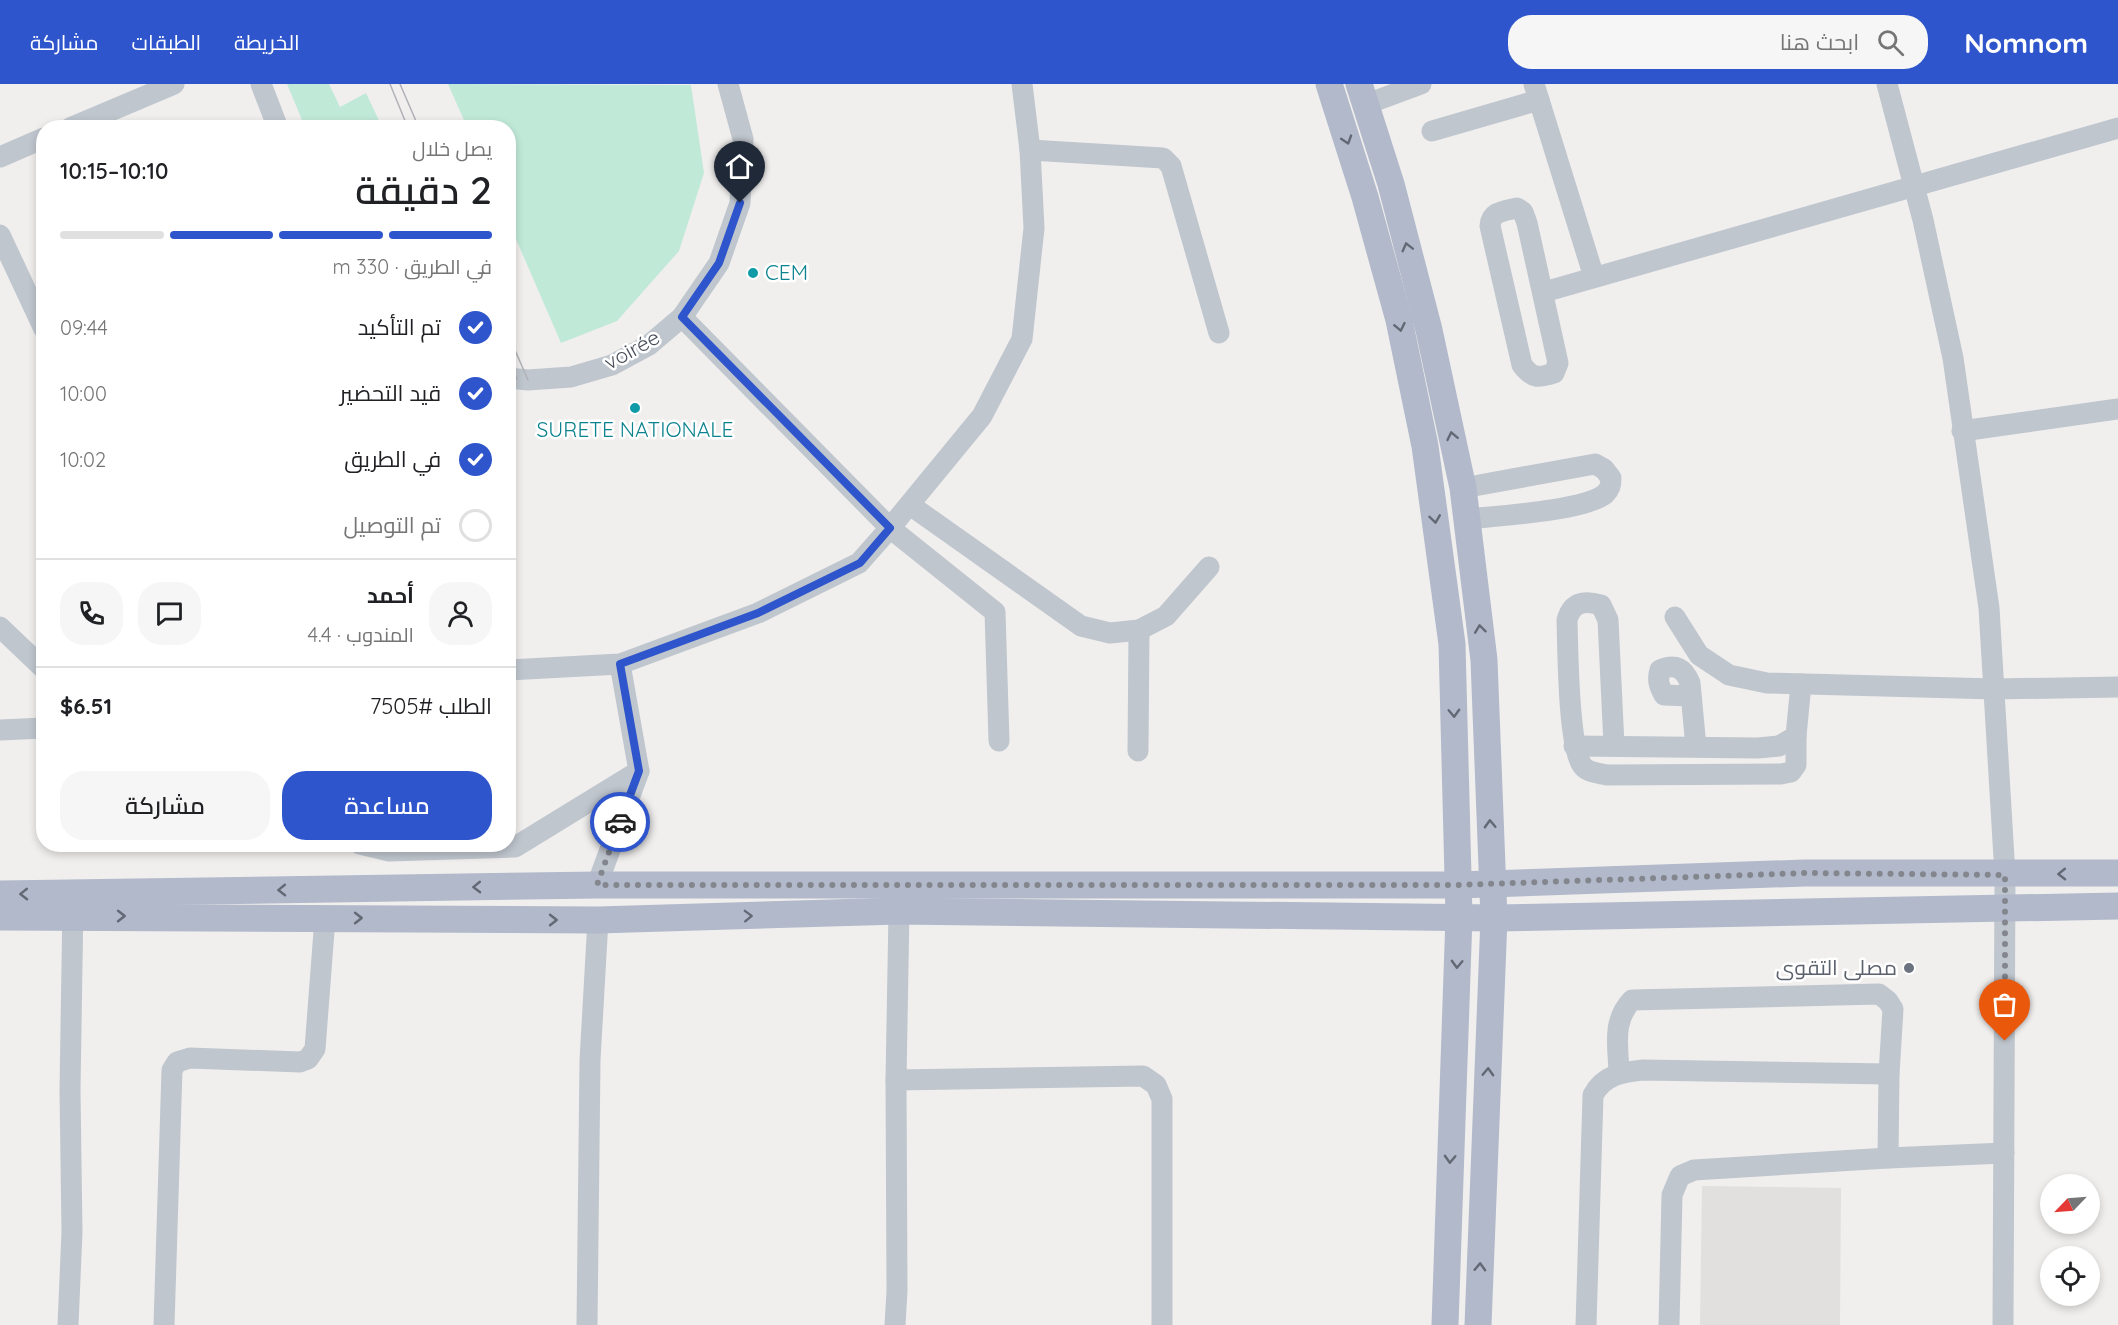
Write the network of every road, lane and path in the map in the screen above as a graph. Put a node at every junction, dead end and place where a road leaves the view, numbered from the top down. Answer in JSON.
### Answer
{"nodes":[{"id":1,"x":174,"y":84,"type":"edge"},
{"id":2,"x":261,"y":84,"type":"edge"},
{"id":3,"x":728,"y":84,"type":"edge"},
{"id":4,"x":1022,"y":84,"type":"edge"},
{"id":5,"x":1329,"y":84,"type":"edge"},
{"id":6,"x":1421,"y":84,"type":"edge"},
{"id":7,"x":1887,"y":84,"type":"edge"},
{"id":8,"x":1536,"y":92,"type":"edge"},
{"id":9,"x":1363,"y":94,"type":"edge"},
{"id":10,"x":89,"y":120,"type":"edge"},
{"id":11,"x":275,"y":120,"type":"edge"},
{"id":12,"x":2118,"y":128,"type":"edge"},
{"id":13,"x":1432,"y":131,"type":"dead end"},
{"id":14,"x":36,"y":141,"type":"edge"},
{"id":15,"x":1030,"y":150,"type":"junction"},
{"id":16,"x":0,"y":157,"type":"edge"},
{"id":17,"x":1915,"y":187,"type":"junction"},
{"id":18,"x":0,"y":236,"type":"edge"},
{"id":19,"x":1594,"y":277,"type":"junction"},
{"id":20,"x":1544,"y":292,"type":"junction"},
{"id":21,"x":36,"y":312,"type":"edge"},
{"id":22,"x":682,"y":317,"type":"junction"},
{"id":23,"x":1219,"y":333,"type":"dead end"},
{"id":24,"x":516,"y":379,"type":"edge"},
{"id":25,"x":2118,"y":409,"type":"edge"},
{"id":26,"x":1962,"y":431,"type":"junction"},
{"id":27,"x":1463,"y":488,"type":"junction"},
{"id":28,"x":910,"y":505,"type":"junction"},
{"id":29,"x":1467,"y":519,"type":"junction"},
{"id":30,"x":890,"y":528,"type":"junction"},
{"id":31,"x":1209,"y":567,"type":"dead end"},
{"id":32,"x":1675,"y":617,"type":"dead end"},
{"id":33,"x":0,"y":627,"type":"edge"},
{"id":34,"x":1139,"y":630,"type":"junction"},
{"id":35,"x":36,"y":661,"type":"edge"},
{"id":36,"x":620,"y":664,"type":"junction"},
{"id":37,"x":516,"y":670,"type":"edge"},
{"id":38,"x":1801,"y":684,"type":"junction"},
{"id":39,"x":2118,"y":687,"type":"edge"},
{"id":40,"x":1995,"y":689,"type":"junction"},
{"id":41,"x":1691,"y":696,"type":"dead end"},
{"id":42,"x":36,"y":728,"type":"edge"},
{"id":43,"x":0,"y":730,"type":"edge"},
{"id":44,"x":1796,"y":736,"type":"junction"},
{"id":45,"x":999,"y":741,"type":"dead end"},
{"id":46,"x":1614,"y":745,"type":"junction"},
{"id":47,"x":1574,"y":746,"type":"junction"},
{"id":48,"x":1696,"y":747,"type":"junction"},
{"id":49,"x":1138,"y":751,"type":"dead end"},
{"id":50,"x":639,"y":771,"type":"junction"},
{"id":51,"x":516,"y":846,"type":"edge"},
{"id":52,"x":2118,"y":873,"type":"edge"},
{"id":53,"x":2005,"y":875,"type":"junction"},
{"id":54,"x":1492,"y":882,"type":"junction"},
{"id":55,"x":597,"y":885,"type":"junction"},
{"id":56,"x":1458,"y":885,"type":"junction"},
{"id":57,"x":0,"y":894,"type":"edge"},
{"id":58,"x":73,"y":905,"type":"junction"},
{"id":59,"x":2118,"y":906,"type":"edge"},
{"id":60,"x":2006,"y":907,"type":"junction"},
{"id":61,"x":899,"y":911,"type":"junction"},
{"id":62,"x":0,"y":916,"type":"edge"},
{"id":63,"x":1459,"y":916,"type":"junction"},
{"id":64,"x":325,"y":918,"type":"junction"},
{"id":65,"x":1494,"y":918,"type":"junction"},
{"id":66,"x":598,"y":920,"type":"junction"},
{"id":67,"x":1619,"y":1072,"type":"junction"},
{"id":68,"x":1889,"y":1074,"type":"junction"},
{"id":69,"x":896,"y":1080,"type":"junction"},
{"id":70,"x":2004,"y":1153,"type":"junction"},
{"id":71,"x":1888,"y":1158,"type":"junction"},
{"id":72,"x":68,"y":1325,"type":"edge"},
{"id":73,"x":164,"y":1325,"type":"edge"},
{"id":74,"x":587,"y":1325,"type":"edge"},
{"id":75,"x":894,"y":1325,"type":"edge"},
{"id":76,"x":1162,"y":1325,"type":"edge"},
{"id":77,"x":1445,"y":1325,"type":"edge"},
{"id":78,"x":1478,"y":1325,"type":"edge"},
{"id":79,"x":1586,"y":1325,"type":"edge"},
{"id":80,"x":1669,"y":1325,"type":"edge"},
{"id":81,"x":2003,"y":1325,"type":"edge"}],
"edges":[{"from":1,"to":10,"type":"street"},
{"from":2,"to":11,"type":"street"},
{"from":3,"to":22,"type":"street","name":"voirée"},
{"from":4,"to":15,"type":"street"},
{"from":5,"to":56,"type":"main road","one_way":true},
{"from":6,"to":9,"type":"street"},
{"from":7,"to":17,"type":"street"},
{"from":8,"to":13,"type":"street"},
{"from":8,"to":19,"type":"street"},
{"from":27,"to":9,"type":"main road","one_way":true},
{"from":12,"to":17,"type":"street"},
{"from":14,"to":16,"type":"street"},
{"from":15,"to":23,"type":"street"},
{"from":15,"to":28,"type":"street"},
{"from":17,"to":19,"type":"street"},
{"from":17,"to":26,"type":"street"},
{"from":18,"to":21,"type":"street"},
{"from":19,"to":20,"type":"street"},
{"from":20,"to":20,"type":"street"},
{"from":22,"to":24,"type":"street","name":"voirée"},
{"from":22,"to":30,"type":"street"},
{"from":25,"to":26,"type":"street"},
{"from":26,"to":40,"type":"street"},
{"from":27,"to":29,"type":"main road"},
{"from":27,"to":29,"type":"street"},
{"from":28,"to":30,"type":"street"},
{"from":28,"to":34,"type":"street"},
{"from":54,"to":29,"type":"main road","one_way":true},
{"from":30,"to":36,"type":"street"},
{"from":30,"to":45,"type":"street"},
{"from":31,"to":34,"type":"street"},
{"from":32,"to":38,"type":"street"},
{"from":33,"to":35,"type":"street"},
{"from":34,"to":49,"type":"street"},
{"from":36,"to":37,"type":"street"},
{"from":36,"to":50,"type":"street"},
{"from":38,"to":40,"type":"street"},
{"from":38,"to":44,"type":"street"},
{"from":39,"to":40,"type":"street"},
{"from":40,"to":53,"type":"street"},
{"from":41,"to":48,"type":"street"},
{"from":42,"to":43,"type":"street"},
{"from":44,"to":47,"type":"street"},
{"from":44,"to":48,"type":"street"},
{"from":46,"to":47,"type":"street"},
{"from":46,"to":47,"type":"street"},
{"from":46,"to":48,"type":"street"},
{"from":50,"to":51,"type":"street"},
{"from":50,"to":55,"type":"street"},
{"from":52,"to":53,"type":"main road","one_way":true},
{"from":53,"to":54,"type":"main road"},
{"from":53,"to":60,"type":"street"},
{"from":54,"to":56,"type":"main road"},
{"from":54,"to":65,"type":"main road"},
{"from":55,"to":56,"type":"main road"},
{"from":55,"to":58,"type":"main road","one_way":true},
{"from":56,"to":63,"type":"main road"},
{"from":58,"to":57,"type":"main road","one_way":true},
{"from":58,"to":62,"type":"main road"},
{"from":58,"to":64,"type":"main road","one_way":true},
{"from":58,"to":72,"type":"street"},
{"from":59,"to":60,"type":"main road"},
{"from":60,"to":65,"type":"main road"},
{"from":60,"to":70,"type":"street"},
{"from":61,"to":63,"type":"main road"},
{"from":66,"to":61,"type":"main road","one_way":true},
{"from":61,"to":69,"type":"street"},
{"from":63,"to":65,"type":"main road"},
{"from":63,"to":77,"type":"main road","one_way":true},
{"from":64,"to":66,"type":"main road","one_way":true},
{"from":64,"to":73,"type":"street"},
{"from":78,"to":65,"type":"main road","one_way":true},
{"from":66,"to":74,"type":"street"},
{"from":67,"to":68,"type":"street"},
{"from":67,"to":68,"type":"street"},
{"from":67,"to":79,"type":"street"},
{"from":68,"to":71,"type":"street"},
{"from":69,"to":75,"type":"street"},
{"from":69,"to":76,"type":"street"},
{"from":70,"to":71,"type":"street"},
{"from":70,"to":81,"type":"street"},
{"from":71,"to":80,"type":"street"}]}
